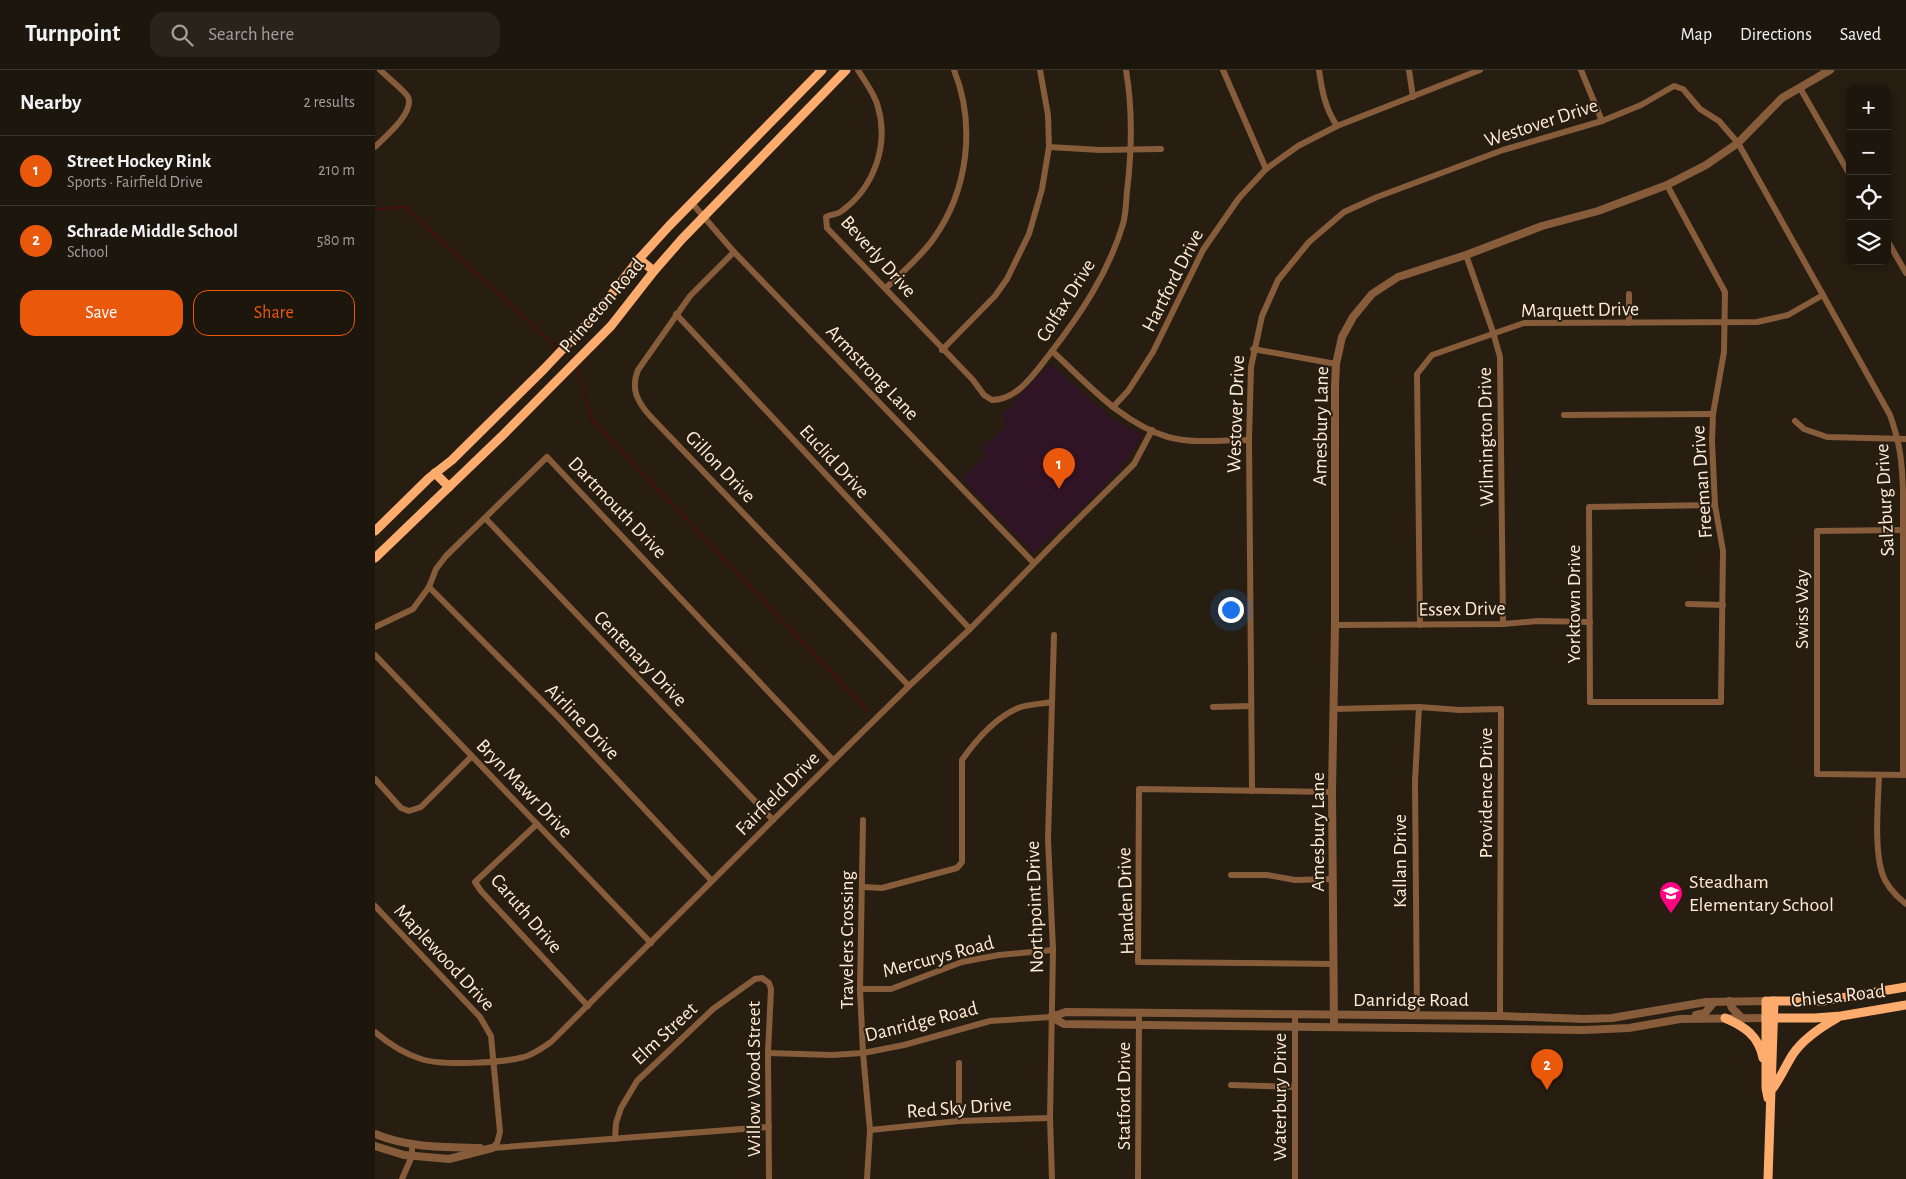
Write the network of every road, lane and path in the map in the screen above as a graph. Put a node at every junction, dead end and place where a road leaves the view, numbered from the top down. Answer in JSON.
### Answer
{"nodes":[{"id":1,"x":380,"y":70,"type":"edge"},
{"id":2,"x":821,"y":70,"type":"edge"},
{"id":3,"x":846,"y":70,"type":"edge"},
{"id":4,"x":858,"y":70,"type":"edge"},
{"id":5,"x":954,"y":70,"type":"edge"},
{"id":6,"x":1040,"y":70,"type":"edge"},
{"id":7,"x":1126,"y":70,"type":"edge"},
{"id":8,"x":1223,"y":70,"type":"edge"},
{"id":9,"x":1319,"y":70,"type":"edge"},
{"id":10,"x":1409,"y":70,"type":"edge"},
{"id":11,"x":1480,"y":70,"type":"edge"},
{"id":12,"x":1581,"y":70,"type":"edge"},
{"id":13,"x":1830,"y":70,"type":"edge"},
{"id":14,"x":1800,"y":88,"type":"junction"},
{"id":15,"x":1413,"y":97,"type":"junction"},
{"id":16,"x":789,"y":103,"type":"junction"},
{"id":17,"x":802,"y":116,"type":"junction"},
{"id":18,"x":1602,"y":120,"type":"junction"},
{"id":19,"x":1337,"y":126,"type":"junction"},
{"id":20,"x":1738,"y":143,"type":"junction"},
{"id":21,"x":375,"y":147,"type":"edge"},
{"id":22,"x":1049,"y":147,"type":"junction"},
{"id":23,"x":1132,"y":150,"type":"junction"},
{"id":24,"x":1161,"y":150,"type":"dead end"},
{"id":25,"x":1266,"y":168,"type":"junction"},
{"id":26,"x":1846,"y":168,"type":"edge"},
{"id":27,"x":1667,"y":185,"type":"junction"},
{"id":28,"x":691,"y":202,"type":"junction"},
{"id":29,"x":703,"y":217,"type":"junction"},
{"id":30,"x":1891,"y":247,"type":"edge"},
{"id":31,"x":734,"y":252,"type":"junction"},
{"id":32,"x":1466,"y":255,"type":"junction"},
{"id":33,"x":639,"y":259,"type":"junction"},
{"id":34,"x":654,"y":271,"type":"junction"},
{"id":35,"x":1906,"y":273,"type":"edge"},
{"id":36,"x":886,"y":288,"type":"junction"},
{"id":37,"x":1629,"y":294,"type":"dead end"},
{"id":38,"x":1823,"y":295,"type":"junction"},
{"id":39,"x":676,"y":314,"type":"junction"},
{"id":40,"x":1629,"y":323,"type":"junction"},
{"id":41,"x":1725,"y":323,"type":"junction"},
{"id":42,"x":1493,"y":332,"type":"junction"},
{"id":43,"x":1253,"y":349,"type":"junction"},
{"id":44,"x":942,"y":350,"type":"junction"},
{"id":45,"x":1052,"y":351,"type":"junction"},
{"id":46,"x":1337,"y":364,"type":"junction"},
{"id":47,"x":544,"y":369,"type":"junction"},
{"id":48,"x":555,"y":382,"type":"junction"},
{"id":49,"x":991,"y":400,"type":"joint"},
{"id":50,"x":1113,"y":407,"type":"junction"},
{"id":51,"x":1713,"y":414,"type":"junction"},
{"id":52,"x":1564,"y":415,"type":"dead end"},
{"id":53,"x":1795,"y":421,"type":"dead end"},
{"id":54,"x":1152,"y":430,"type":"junction"},
{"id":55,"x":480,"y":433,"type":"junction"},
{"id":56,"x":1898,"y":439,"type":"junction"},
{"id":57,"x":1906,"y":439,"type":"edge"},
{"id":58,"x":1249,"y":440,"type":"junction"},
{"id":59,"x":492,"y":446,"type":"junction"},
{"id":60,"x":435,"y":473,"type":"junction"},
{"id":61,"x":449,"y":487,"type":"junction"},
{"id":62,"x":1715,"y":505,"type":"junction"},
{"id":63,"x":486,"y":519,"type":"junction"},
{"id":64,"x":1904,"y":530,"type":"junction"},
{"id":65,"x":375,"y":531,"type":"edge"},
{"id":66,"x":375,"y":558,"type":"edge"},
{"id":67,"x":1034,"y":563,"type":"junction"},
{"id":68,"x":429,"y":587,"type":"junction"},
{"id":69,"x":1905,"y":596,"type":"edge"},
{"id":70,"x":1688,"y":604,"type":"dead end"},
{"id":71,"x":1723,"y":605,"type":"junction"},
{"id":72,"x":1590,"y":622,"type":"junction"},
{"id":73,"x":1420,"y":624,"type":"junction"},
{"id":74,"x":1503,"y":624,"type":"junction"},
{"id":75,"x":1335,"y":625,"type":"junction"},
{"id":76,"x":375,"y":628,"type":"edge"},
{"id":77,"x":970,"y":630,"type":"junction"},
{"id":78,"x":1054,"y":635,"type":"dead end"},
{"id":79,"x":375,"y":655,"type":"edge"},
{"id":80,"x":909,"y":686,"type":"junction"},
{"id":81,"x":1052,"y":702,"type":"junction"},
{"id":82,"x":1590,"y":702,"type":"joint"},
{"id":83,"x":1251,"y":706,"type":"junction"},
{"id":84,"x":1213,"y":707,"type":"dead end"},
{"id":85,"x":1419,"y":707,"type":"junction"},
{"id":86,"x":1333,"y":709,"type":"junction"},
{"id":87,"x":471,"y":757,"type":"junction"},
{"id":88,"x":833,"y":760,"type":"junction"},
{"id":89,"x":1905,"y":775,"type":"edge"},
{"id":90,"x":1879,"y":776,"type":"junction"},
{"id":91,"x":375,"y":779,"type":"edge"},
{"id":92,"x":1252,"y":791,"type":"junction"},
{"id":93,"x":1332,"y":792,"type":"junction"},
{"id":94,"x":773,"y":820,"type":"junction"},
{"id":95,"x":863,"y":820,"type":"dead end"},
{"id":96,"x":537,"y":824,"type":"junction"},
{"id":97,"x":1231,"y":875,"type":"dead end"},
{"id":98,"x":1333,"y":878,"type":"junction"},
{"id":99,"x":712,"y":881,"type":"junction"},
{"id":100,"x":863,"y":887,"type":"junction"},
{"id":101,"x":1906,"y":904,"type":"edge"},
{"id":102,"x":375,"y":906,"type":"edge"},
{"id":103,"x":651,"y":943,"type":"junction"},
{"id":104,"x":1053,"y":950,"type":"junction"},
{"id":105,"x":1334,"y":964,"type":"junction"},
{"id":106,"x":767,"y":980,"type":"joint"},
{"id":107,"x":1906,"y":987,"type":"edge"},
{"id":108,"x":861,"y":989,"type":"junction"},
{"id":109,"x":1729,"y":1001,"type":"junction"},
{"id":110,"x":1770,"y":1001,"type":"junction"},
{"id":111,"x":1714,"y":1002,"type":"junction"},
{"id":112,"x":1906,"y":1005,"type":"edge"},
{"id":113,"x":588,"y":1006,"type":"junction"},
{"id":114,"x":1139,"y":1013,"type":"junction"},
{"id":115,"x":1295,"y":1015,"type":"junction"},
{"id":116,"x":1334,"y":1015,"type":"junction"},
{"id":117,"x":1417,"y":1016,"type":"junction"},
{"id":118,"x":1500,"y":1016,"type":"junction"},
{"id":119,"x":1841,"y":1016,"type":"junction"},
{"id":120,"x":1051,"y":1017,"type":"junction"},
{"id":121,"x":1725,"y":1018,"type":"junction"},
{"id":122,"x":1742,"y":1018,"type":"junction"},
{"id":123,"x":1770,"y":1018,"type":"junction"},
{"id":124,"x":1680,"y":1019,"type":"junction"},
{"id":125,"x":1139,"y":1024,"type":"junction"},
{"id":126,"x":1295,"y":1026,"type":"junction"},
{"id":127,"x":1334,"y":1027,"type":"junction"},
{"id":128,"x":375,"y":1032,"type":"edge"},
{"id":129,"x":863,"y":1052,"type":"junction"},
{"id":130,"x":768,"y":1053,"type":"junction"},
{"id":131,"x":494,"y":1061,"type":"junction"},
{"id":132,"x":959,"y":1063,"type":"dead end"},
{"id":133,"x":1767,"y":1075,"type":"junction"},
{"id":134,"x":1231,"y":1085,"type":"dead end"},
{"id":135,"x":1295,"y":1087,"type":"junction"},
{"id":136,"x":1773,"y":1088,"type":"junction"},
{"id":137,"x":1770,"y":1108,"type":"junction"},
{"id":138,"x":1050,"y":1118,"type":"junction"},
{"id":139,"x":959,"y":1121,"type":"junction"},
{"id":140,"x":769,"y":1128,"type":"junction"},
{"id":141,"x":870,"y":1130,"type":"junction"},
{"id":142,"x":375,"y":1134,"type":"edge"},
{"id":143,"x":615,"y":1139,"type":"junction"},
{"id":144,"x":412,"y":1145,"type":"junction"},
{"id":145,"x":375,"y":1146,"type":"edge"},
{"id":146,"x":493,"y":1148,"type":"junction"},
{"id":147,"x":412,"y":1156,"type":"junction"},
{"id":148,"x":403,"y":1179,"type":"edge"},
{"id":149,"x":769,"y":1179,"type":"edge"},
{"id":150,"x":867,"y":1179,"type":"edge"},
{"id":151,"x":1052,"y":1179,"type":"edge"},
{"id":152,"x":1138,"y":1179,"type":"edge"},
{"id":153,"x":1295,"y":1179,"type":"edge"},
{"id":154,"x":1768,"y":1179,"type":"edge"}],
"edges":[{"from":1,"to":21,"type":"street"},
{"from":2,"to":16,"type":"main road","name":"Princeton Road"},
{"from":3,"to":17,"type":"main road","name":"Princeton Road"},
{"from":4,"to":36,"type":"street","name":"Beverly Drive"},
{"from":5,"to":36,"type":"street"},
{"from":6,"to":22,"type":"street"},
{"from":7,"to":23,"type":"street","name":"Colfax Drive"},
{"from":8,"to":25,"type":"street"},
{"from":9,"to":19,"type":"street"},
{"from":10,"to":15,"type":"street"},
{"from":11,"to":15,"type":"street","name":"Hartford Drive"},
{"from":12,"to":18,"type":"street"},
{"from":13,"to":14,"type":"street","name":"Amesbury Lane"},
{"from":14,"to":20,"type":"street","name":"Amesbury Lane"},
{"from":14,"to":26,"type":"street"},
{"from":15,"to":19,"type":"street","name":"Hartford Drive"},
{"from":16,"to":17,"type":"main road"},
{"from":16,"to":28,"type":"main road","name":"Princeton Road"},
{"from":17,"to":29,"type":"main road","name":"Princeton Road"},
{"from":18,"to":20,"type":"street","name":"Westover Drive"},
{"from":18,"to":43,"type":"street","name":"Westover Drive"},
{"from":19,"to":25,"type":"street","name":"Hartford Drive"},
{"from":20,"to":27,"type":"street","name":"Amesbury Lane"},
{"from":20,"to":38,"type":"street","name":"Salzburg Drive"},
{"from":22,"to":23,"type":"street"},
{"from":22,"to":44,"type":"street"},
{"from":23,"to":24,"type":"street"},
{"from":23,"to":45,"type":"street","name":"Colfax Drive"},
{"from":25,"to":50,"type":"street","name":"Hartford Drive"},
{"from":27,"to":32,"type":"street","name":"Amesbury Lane"},
{"from":27,"to":41,"type":"street","name":"Freeman Drive"},
{"from":28,"to":29,"type":"street","name":"Armstrong Lane"},
{"from":28,"to":33,"type":"main road","name":"Princeton Road"},
{"from":29,"to":31,"type":"street","name":"Armstrong Lane"},
{"from":29,"to":34,"type":"main road","name":"Princeton Road"},
{"from":30,"to":35,"type":"street"},
{"from":31,"to":39,"type":"street","name":"Gillon Drive"},
{"from":31,"to":67,"type":"street","name":"Armstrong Lane"},
{"from":32,"to":42,"type":"street","name":"Wilmington Drive"},
{"from":32,"to":46,"type":"street","name":"Amesbury Lane"},
{"from":33,"to":34,"type":"main road"},
{"from":33,"to":47,"type":"main road","name":"Princeton Road"},
{"from":34,"to":48,"type":"main road","name":"Princeton Road"},
{"from":36,"to":44,"type":"street","name":"Beverly Drive"},
{"from":37,"to":40,"type":"street"},
{"from":38,"to":41,"type":"street","name":"Marquett Drive"},
{"from":38,"to":56,"type":"street","name":"Salzburg Drive"},
{"from":39,"to":77,"type":"street","name":"Euclid Drive"},
{"from":39,"to":80,"type":"street","name":"Gillon Drive"},
{"from":40,"to":41,"type":"street","name":"Marquett Drive"},
{"from":40,"to":42,"type":"street","name":"Marquett Drive"},
{"from":41,"to":51,"type":"street","name":"Freeman Drive"},
{"from":42,"to":73,"type":"street","name":"Marquett Drive"},
{"from":42,"to":74,"type":"street","name":"Wilmington Drive"},
{"from":43,"to":46,"type":"street"},
{"from":43,"to":58,"type":"street","name":"Westover Drive"},
{"from":44,"to":49,"type":"street","name":"Beverly Drive"},
{"from":45,"to":49,"type":"street","name":"Colfax Drive"},
{"from":45,"to":50,"type":"street"},
{"from":46,"to":75,"type":"street","name":"Amesbury Lane"},
{"from":47,"to":48,"type":"main road"},
{"from":47,"to":55,"type":"main road","name":"Princeton Road"},
{"from":48,"to":59,"type":"main road","name":"Princeton Road"},
{"from":50,"to":54,"type":"street"},
{"from":51,"to":52,"type":"street"},
{"from":51,"to":62,"type":"street","name":"Freeman Drive"},
{"from":53,"to":56,"type":"street"},
{"from":54,"to":58,"type":"street"},
{"from":54,"to":67,"type":"street","name":"Fairfield Drive"},
{"from":55,"to":59,"type":"main road"},
{"from":55,"to":60,"type":"main road","name":"Princeton Road"},
{"from":56,"to":57,"type":"street"},
{"from":56,"to":64,"type":"street","name":"Salzburg Drive"},
{"from":58,"to":83,"type":"street","name":"Westover Drive"},
{"from":59,"to":61,"type":"main road","name":"Princeton Road"},
{"from":60,"to":61,"type":"main road"},
{"from":60,"to":65,"type":"main road","name":"Princeton Road"},
{"from":61,"to":66,"type":"main road","name":"Princeton Road"},
{"from":62,"to":71,"type":"street","name":"Freeman Drive"},
{"from":62,"to":72,"type":"street","name":"Yorktown Drive"},
{"from":63,"to":68,"type":"street","name":"Dartmouth Drive"},
{"from":63,"to":88,"type":"street","name":"Dartmouth Drive"},
{"from":63,"to":94,"type":"street","name":"Centenary Drive"},
{"from":64,"to":69,"type":"street","name":"Salzburg Drive"},
{"from":64,"to":90,"type":"street","name":"Swiss Way"},
{"from":67,"to":77,"type":"street","name":"Fairfield Drive"},
{"from":68,"to":76,"type":"street","name":"Dartmouth Drive"},
{"from":68,"to":99,"type":"street","name":"Airline Drive"},
{"from":69,"to":89,"type":"street","name":"Salzburg Drive"},
{"from":70,"to":71,"type":"street"},
{"from":71,"to":82,"type":"street","name":"Freeman Drive"},
{"from":72,"to":74,"type":"street","name":"Essex Drive"},
{"from":72,"to":82,"type":"street","name":"Yorktown Drive"},
{"from":73,"to":74,"type":"street","name":"Essex Drive"},
{"from":73,"to":75,"type":"street","name":"Essex Drive"},
{"from":75,"to":86,"type":"street","name":"Amesbury Lane"},
{"from":77,"to":80,"type":"street","name":"Fairfield Drive"},
{"from":78,"to":81,"type":"street","name":"Northpoint Drive"},
{"from":79,"to":87,"type":"street","name":"Bryn Mawr Drive"},
{"from":80,"to":88,"type":"street","name":"Fairfield Drive"},
{"from":81,"to":100,"type":"street"},
{"from":81,"to":104,"type":"street","name":"Northpoint Drive"},
{"from":83,"to":84,"type":"street"},
{"from":83,"to":92,"type":"street","name":"Westover Drive"},
{"from":85,"to":86,"type":"street","name":"Providence Drive"},
{"from":85,"to":117,"type":"street","name":"Kallan Drive"},
{"from":85,"to":118,"type":"street","name":"Providence Drive"},
{"from":86,"to":93,"type":"street","name":"Amesbury Lane"},
{"from":87,"to":91,"type":"street"},
{"from":87,"to":96,"type":"street","name":"Bryn Mawr Drive"},
{"from":88,"to":94,"type":"street","name":"Fairfield Drive"},
{"from":89,"to":90,"type":"street"},
{"from":90,"to":101,"type":"street"},
{"from":92,"to":93,"type":"street"},
{"from":92,"to":105,"type":"street","name":"Handen Drive"},
{"from":93,"to":98,"type":"street","name":"Amesbury Lane"},
{"from":94,"to":99,"type":"street","name":"Fairfield Drive"},
{"from":95,"to":100,"type":"street","name":"Travelers Crossing"},
{"from":96,"to":103,"type":"street","name":"Bryn Mawr Drive"},
{"from":96,"to":113,"type":"street","name":"Caruth Drive"},
{"from":97,"to":98,"type":"street"},
{"from":98,"to":105,"type":"street","name":"Amesbury Lane"},
{"from":99,"to":103,"type":"street","name":"Fairfield Drive"},
{"from":100,"to":108,"type":"street","name":"Travelers Crossing"},
{"from":102,"to":131,"type":"street","name":"Maplewood Drive"},
{"from":103,"to":113,"type":"street","name":"Fairfield Drive"},
{"from":104,"to":108,"type":"street","name":"Mercurys Road"},
{"from":104,"to":120,"type":"street","name":"Northpoint Drive"},
{"from":105,"to":116,"type":"street","name":"Amesbury Lane"},
{"from":106,"to":130,"type":"street","name":"Willow Wood Street"},
{"from":106,"to":143,"type":"street","name":"Elm Street"},
{"from":107,"to":110,"type":"main road","name":"Chiesa Road"},
{"from":108,"to":129,"type":"street","name":"Travelers Crossing"},
{"from":109,"to":110,"type":"street","name":"Danridge Road"},
{"from":109,"to":111,"type":"street","name":"Danridge Road"},
{"from":109,"to":122,"type":"street"},
{"from":110,"to":123,"type":"main road","name":"Chiesa Road"},
{"from":111,"to":118,"type":"street","name":"Danridge Road"},
{"from":111,"to":124,"type":"street"},
{"from":112,"to":119,"type":"main road","name":"Chiesa Road"},
{"from":113,"to":131,"type":"street","name":"Fairfield Drive"},
{"from":114,"to":115,"type":"street","name":"Danridge Road"},
{"from":114,"to":120,"type":"street","name":"Danridge Road"},
{"from":114,"to":125,"type":"street","name":"Statford Drive"},
{"from":115,"to":116,"type":"street","name":"Danridge Road"},
{"from":115,"to":126,"type":"street","name":"Waterbury Drive"},
{"from":116,"to":117,"type":"street","name":"Danridge Road"},
{"from":116,"to":127,"type":"street","name":"Amesbury Lane"},
{"from":117,"to":118,"type":"street","name":"Danridge Road"},
{"from":119,"to":123,"type":"main road","name":"Chiesa Road"},
{"from":119,"to":136,"type":"main road"},
{"from":120,"to":125,"type":"street","name":"Danridge Road"},
{"from":120,"to":129,"type":"street","name":"Danridge Road"},
{"from":120,"to":138,"type":"street","name":"Northpoint Drive"},
{"from":121,"to":122,"type":"street","name":"Danridge Road"},
{"from":121,"to":124,"type":"street","name":"Danridge Road"},
{"from":121,"to":133,"type":"main road"},
{"from":122,"to":123,"type":"street","name":"Danridge Road"},
{"from":123,"to":133,"type":"main road","name":"Chiesa Road"},
{"from":123,"to":136,"type":"main road","name":"Chiesa Road"},
{"from":124,"to":127,"type":"street","name":"Danridge Road"},
{"from":125,"to":126,"type":"street","name":"Danridge Road"},
{"from":125,"to":152,"type":"street","name":"Statford Drive"},
{"from":126,"to":127,"type":"street","name":"Danridge Road"},
{"from":126,"to":135,"type":"street","name":"Waterbury Drive"},
{"from":128,"to":131,"type":"street","name":"Fairfield Drive"},
{"from":129,"to":130,"type":"street","name":"Danridge Road"},
{"from":129,"to":141,"type":"street","name":"Travelers Crossing"},
{"from":130,"to":140,"type":"street","name":"Willow Wood Street"},
{"from":131,"to":146,"type":"street","name":"Maplewood Drive"},
{"from":132,"to":139,"type":"street"},
{"from":133,"to":137,"type":"main road","name":"Chiesa Road"},
{"from":134,"to":135,"type":"street"},
{"from":135,"to":153,"type":"street","name":"Waterbury Drive"},
{"from":136,"to":137,"type":"main road","name":"Chiesa Road"},
{"from":137,"to":154,"type":"main road","name":"Chiesa Road"},
{"from":138,"to":139,"type":"street","name":"Red Sky Drive"},
{"from":138,"to":151,"type":"street","name":"Northpoint Drive"},
{"from":139,"to":141,"type":"street","name":"Red Sky Drive"},
{"from":140,"to":143,"type":"street"},
{"from":140,"to":149,"type":"street","name":"Willow Wood Street"},
{"from":141,"to":150,"type":"street","name":"Travelers Crossing"},
{"from":142,"to":144,"type":"street"},
{"from":143,"to":146,"type":"street"},
{"from":144,"to":146,"type":"street"},
{"from":144,"to":147,"type":"street"},
{"from":145,"to":147,"type":"street"},
{"from":146,"to":147,"type":"street"},
{"from":147,"to":148,"type":"street"}]}
